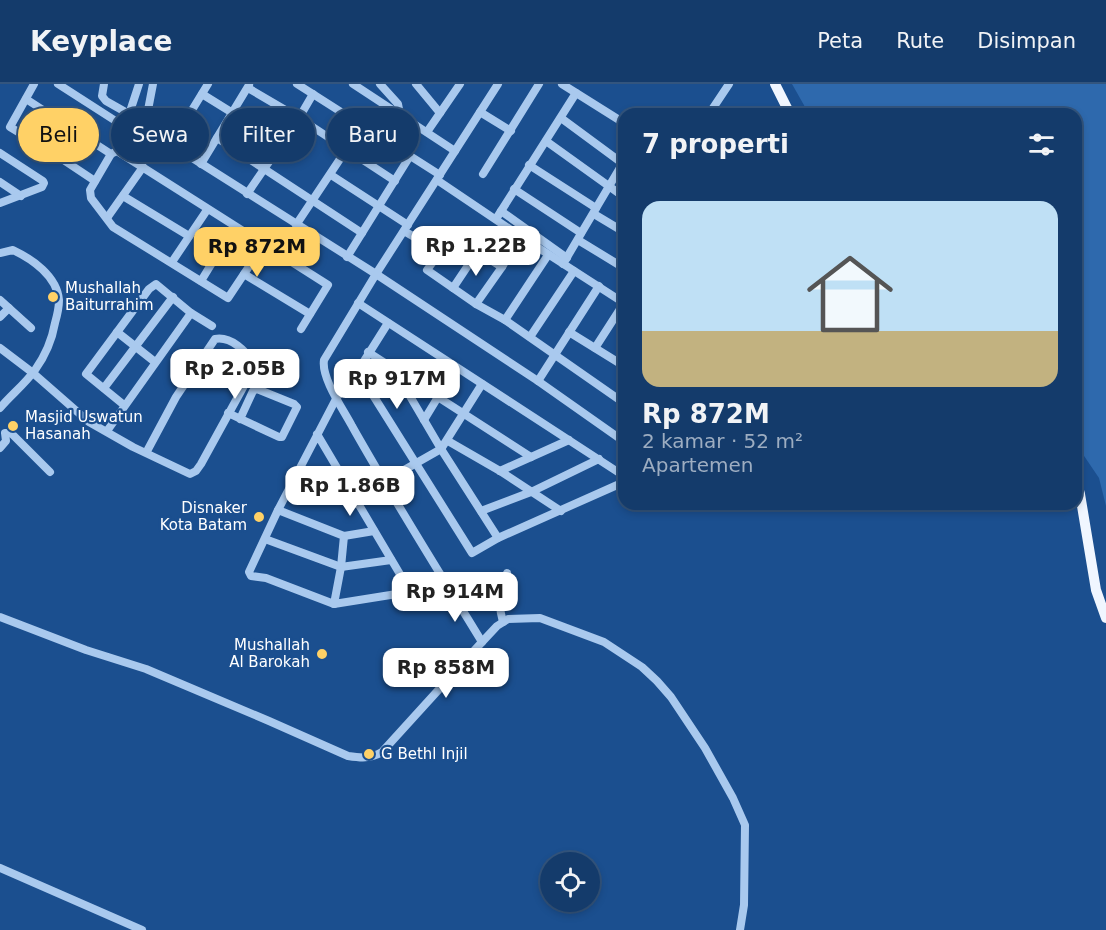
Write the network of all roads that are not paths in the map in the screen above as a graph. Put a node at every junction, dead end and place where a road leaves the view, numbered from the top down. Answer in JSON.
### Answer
{"nodes":[{"id":1,"x":34,"y":84,"type":"edge"},
{"id":2,"x":58,"y":84,"type":"edge"},
{"id":3,"x":104,"y":84,"type":"edge"},
{"id":4,"x":139,"y":84,"type":"edge"},
{"id":5,"x":153,"y":84,"type":"edge"},
{"id":6,"x":208,"y":84,"type":"edge"},
{"id":7,"x":297,"y":84,"type":"edge"},
{"id":8,"x":353,"y":84,"type":"edge"},
{"id":9,"x":380,"y":84,"type":"edge"},
{"id":10,"x":416,"y":84,"type":"edge"},
{"id":11,"x":498,"y":84,"type":"edge"},
{"id":12,"x":539,"y":84,"type":"edge"},
{"id":13,"x":562,"y":84,"type":"edge"},
{"id":14,"x":729,"y":84,"type":"edge"},
{"id":15,"x":457,"y":85,"type":"edge"},
{"id":16,"x":249,"y":86,"type":"edge"},
{"id":17,"x":774,"y":86,"type":"edge"},
{"id":18,"x":310,"y":90,"type":"edge"},
{"id":19,"x":576,"y":93,"type":"junction"},
{"id":20,"x":202,"y":94,"type":"junction"},
{"id":21,"x":26,"y":99,"type":"junction"},
{"id":22,"x":118,"y":108,"type":"edge"},
{"id":23,"x":131,"y":108,"type":"edge"},
{"id":24,"x":148,"y":108,"type":"edge"},
{"id":25,"x":226,"y":108,"type":"edge"},
{"id":26,"x":235,"y":108,"type":"edge"},
{"id":27,"x":283,"y":108,"type":"edge"},
{"id":28,"x":303,"y":108,"type":"edge"},
{"id":29,"x":336,"y":108,"type":"edge"},
{"id":30,"x":390,"y":108,"type":"edge"},
{"id":31,"x":398,"y":108,"type":"edge"},
{"id":32,"x":713,"y":108,"type":"edge"},
{"id":33,"x":787,"y":108,"type":"edge"},
{"id":34,"x":480,"y":112,"type":"junction"},
{"id":35,"x":440,"y":113,"type":"junction"},
{"id":36,"x":111,"y":118,"type":"edge"},
{"id":37,"x":561,"y":118,"type":"junction"},
{"id":38,"x":618,"y":119,"type":"edge"},
{"id":39,"x":419,"y":126,"type":"edge"},
{"id":40,"x":511,"y":131,"type":"junction"},
{"id":41,"x":221,"y":132,"type":"edge"},
{"id":42,"x":428,"y":132,"type":"junction"},
{"id":43,"x":217,"y":138,"type":"junction"},
{"id":44,"x":546,"y":141,"type":"junction"},
{"id":45,"x":111,"y":150,"type":"edge"},
{"id":46,"x":454,"y":151,"type":"junction"},
{"id":47,"x":0,"y":153,"type":"edge"},
{"id":48,"x":111,"y":157,"type":"edge"},
{"id":49,"x":618,"y":158,"type":"edge"},
{"id":50,"x":135,"y":162,"type":"edge"},
{"id":51,"x":268,"y":162,"type":"edge"},
{"id":52,"x":339,"y":162,"type":"edge"},
{"id":53,"x":366,"y":162,"type":"edge"},
{"id":54,"x":406,"y":162,"type":"edge"},
{"id":55,"x":418,"y":162,"type":"edge"},
{"id":56,"x":201,"y":164,"type":"junction"},
{"id":57,"x":529,"y":165,"type":"junction"},
{"id":58,"x":143,"y":166,"type":"junction"},
{"id":59,"x":264,"y":168,"type":"junction"},
{"id":60,"x":618,"y":170,"type":"edge"},
{"id":61,"x":483,"y":174,"type":"dead end"},
{"id":62,"x":331,"y":175,"type":"junction"},
{"id":63,"x":438,"y":177,"type":"junction"},
{"id":64,"x":95,"y":181,"type":"junction"},
{"id":65,"x":395,"y":181,"type":"junction"},
{"id":66,"x":0,"y":182,"type":"edge"},
{"id":67,"x":607,"y":187,"type":"junction"},
{"id":68,"x":514,"y":189,"type":"junction"},
{"id":69,"x":618,"y":193,"type":"edge"},
{"id":70,"x":247,"y":194,"type":"junction"},
{"id":71,"x":21,"y":196,"type":"junction"},
{"id":72,"x":123,"y":196,"type":"junction"},
{"id":73,"x":314,"y":200,"type":"junction"},
{"id":74,"x":0,"y":203,"type":"edge"},
{"id":75,"x":379,"y":207,"type":"junction"},
{"id":76,"x":207,"y":210,"type":"junction"},
{"id":77,"x":595,"y":211,"type":"junction"},
{"id":78,"x":498,"y":215,"type":"junction"},
{"id":79,"x":107,"y":218,"type":"junction"},
{"id":80,"x":296,"y":225,"type":"junction"},
{"id":81,"x":234,"y":227,"type":"junction"},
{"id":82,"x":406,"y":228,"type":"junction"},
{"id":83,"x":618,"y":228,"type":"edge"},
{"id":84,"x":362,"y":233,"type":"junction"},
{"id":85,"x":189,"y":236,"type":"junction"},
{"id":86,"x":520,"y":236,"type":"junction"},
{"id":87,"x":580,"y":236,"type":"junction"},
{"id":88,"x":264,"y":244,"type":"junction"},
{"id":89,"x":440,"y":252,"type":"junction"},
{"id":90,"x":477,"y":252,"type":"junction"},
{"id":91,"x":0,"y":253,"type":"edge"},
{"id":92,"x":548,"y":255,"type":"junction"},
{"id":93,"x":347,"y":256,"type":"junction"},
{"id":94,"x":565,"y":261,"type":"junction"},
{"id":95,"x":172,"y":262,"type":"junction"},
{"id":96,"x":618,"y":264,"type":"edge"},
{"id":97,"x":502,"y":267,"type":"junction"},
{"id":98,"x":574,"y":271,"type":"junction"},
{"id":99,"x":244,"y":274,"type":"junction"},
{"id":100,"x":376,"y":274,"type":"junction"},
{"id":101,"x":201,"y":281,"type":"junction"},
{"id":102,"x":599,"y":286,"type":"junction"},
{"id":103,"x":453,"y":288,"type":"junction"},
{"id":104,"x":173,"y":297,"type":"junction"},
{"id":105,"x":618,"y":299,"type":"edge"},
{"id":106,"x":0,"y":300,"type":"edge"},
{"id":107,"x":358,"y":303,"type":"junction"},
{"id":108,"x":476,"y":304,"type":"junction"},
{"id":109,"x":9,"y":308,"type":"junction"},
{"id":110,"x":618,"y":312,"type":"edge"},
{"id":111,"x":191,"y":313,"type":"junction"},
{"id":112,"x":310,"y":314,"type":"junction"},
{"id":113,"x":0,"y":317,"type":"edge"},
{"id":114,"x":506,"y":320,"type":"junction"},
{"id":115,"x":388,"y":323,"type":"junction"},
{"id":116,"x":212,"y":326,"type":"dead end"},
{"id":117,"x":31,"y":328,"type":"dead end"},
{"id":118,"x":301,"y":329,"type":"dead end"},
{"id":119,"x":117,"y":332,"type":"junction"},
{"id":120,"x":570,"y":332,"type":"junction"},
{"id":121,"x":530,"y":337,"type":"junction"},
{"id":122,"x":135,"y":346,"type":"junction"},
{"id":123,"x":0,"y":348,"type":"edge"},
{"id":124,"x":595,"y":348,"type":"junction"},
{"id":125,"x":368,"y":352,"type":"junction"},
{"id":126,"x":555,"y":354,"type":"junction"},
{"id":127,"x":155,"y":362,"type":"junction"},
{"id":128,"x":618,"y":362,"type":"edge"},
{"id":129,"x":394,"y":369,"type":"junction"},
{"id":130,"x":33,"y":373,"type":"junction"},
{"id":131,"x":354,"y":377,"type":"junction"},
{"id":132,"x":538,"y":381,"type":"junction"},
{"id":133,"x":482,"y":384,"type":"junction"},
{"id":134,"x":104,"y":388,"type":"junction"},
{"id":135,"x":337,"y":397,"type":"junction"},
{"id":136,"x":438,"y":397,"type":"junction"},
{"id":137,"x":618,"y":399,"type":"edge"},
{"id":138,"x":124,"y":405,"type":"junction"},
{"id":139,"x":0,"y":408,"type":"edge"},
{"id":140,"x":228,"y":413,"type":"junction"},
{"id":141,"x":463,"y":413,"type":"junction"},
{"id":142,"x":240,"y":419,"type":"junction"},
{"id":143,"x":424,"y":420,"type":"junction"},
{"id":144,"x":107,"y":431,"type":"junction"},
{"id":145,"x":317,"y":434,"type":"junction"},
{"id":146,"x":618,"y":437,"type":"edge"},
{"id":147,"x":569,"y":440,"type":"junction"},
{"id":148,"x":448,"y":441,"type":"junction"},
{"id":149,"x":0,"y":448,"type":"edge"},
{"id":150,"x":441,"y":449,"type":"junction"},
{"id":151,"x":146,"y":453,"type":"junction"},
{"id":152,"x":531,"y":457,"type":"junction"},
{"id":153,"x":599,"y":459,"type":"junction"},
{"id":154,"x":416,"y":464,"type":"junction"},
{"id":155,"x":500,"y":471,"type":"junction"},
{"id":156,"x":50,"y":472,"type":"dead end"},
{"id":157,"x":618,"y":472,"type":"edge"},
{"id":158,"x":383,"y":482,"type":"junction"},
{"id":159,"x":618,"y":485,"type":"edge"},
{"id":160,"x":291,"y":486,"type":"junction"},
{"id":161,"x":531,"y":492,"type":"junction"},
{"id":162,"x":357,"y":504,"type":"junction"},
{"id":163,"x":1082,"y":506,"type":"edge"},
{"id":164,"x":278,"y":510,"type":"junction"},
{"id":165,"x":481,"y":511,"type":"junction"},
{"id":166,"x":561,"y":511,"type":"junction"},
{"id":167,"x":374,"y":531,"type":"junction"},
{"id":168,"x":344,"y":536,"type":"junction"},
{"id":169,"x":265,"y":538,"type":"junction"},
{"id":170,"x":498,"y":538,"type":"junction"},
{"id":171,"x":391,"y":560,"type":"junction"},
{"id":172,"x":341,"y":567,"type":"junction"},
{"id":173,"x":507,"y":573,"type":"dead end"},
{"id":174,"x":334,"y":604,"type":"junction"},
{"id":175,"x":0,"y":618,"type":"edge"},
{"id":176,"x":1106,"y":618,"type":"edge"},
{"id":177,"x":502,"y":622,"type":"junction"},
{"id":178,"x":482,"y":642,"type":"junction"},
{"id":179,"x":0,"y":868,"type":"edge"},
{"id":180,"x":142,"y":930,"type":"edge"},
{"id":181,"x":740,"y":930,"type":"edge"}],
"edges":[{"from":1,"to":21,"type":"street"},
{"from":2,"to":36,"type":"street"},
{"from":3,"to":22,"type":"street"},
{"from":4,"to":23,"type":"street"},
{"from":5,"to":24,"type":"street"},
{"from":6,"to":20,"type":"street"},
{"from":7,"to":18,"type":"street"},
{"from":8,"to":30,"type":"street"},
{"from":9,"to":31,"type":"street"},
{"from":10,"to":35,"type":"street"},
{"from":11,"to":34,"type":"street"},
{"from":12,"to":40,"type":"street"},
{"from":13,"to":19,"type":"street"},
{"from":14,"to":32,"type":"street"},
{"from":15,"to":35,"type":"street"},
{"from":16,"to":26,"type":"street"},
{"from":16,"to":27,"type":"street"},
{"from":17,"to":33,"type":"main road"},
{"from":18,"to":28,"type":"street"},
{"from":18,"to":29,"type":"street"},
{"from":19,"to":37,"type":"street"},
{"from":19,"to":38,"type":"street"},
{"from":20,"to":25,"type":"street"},
{"from":20,"to":56,"type":"street"},
{"from":21,"to":45,"type":"street"},
{"from":21,"to":64,"type":"street"},
{"from":34,"to":40,"type":"street"},
{"from":34,"to":46,"type":"street"},
{"from":35,"to":42,"type":"street"},
{"from":37,"to":44,"type":"street"},
{"from":37,"to":49,"type":"street"},
{"from":39,"to":42,"type":"street"},
{"from":40,"to":61,"type":"street"},
{"from":41,"to":43,"type":"street"},
{"from":42,"to":46,"type":"street"},
{"from":43,"to":56,"type":"street"},
{"from":43,"to":59,"type":"street"},
{"from":44,"to":57,"type":"street"},
{"from":44,"to":67,"type":"street"},
{"from":46,"to":63,"type":"street"},
{"from":47,"to":71,"type":"street"},
{"from":48,"to":64,"type":"street"},
{"from":50,"to":58,"type":"street"},
{"from":51,"to":59,"type":"street"},
{"from":52,"to":62,"type":"street"},
{"from":53,"to":65,"type":"street"},
{"from":54,"to":65,"type":"street"},
{"from":55,"to":63,"type":"street"},
{"from":56,"to":70,"type":"street"},
{"from":57,"to":68,"type":"street"},
{"from":57,"to":77,"type":"street"},
{"from":58,"to":72,"type":"street"},
{"from":58,"to":76,"type":"street"},
{"from":59,"to":70,"type":"street"},
{"from":59,"to":73,"type":"street"},
{"from":60,"to":67,"type":"street"},
{"from":62,"to":73,"type":"street"},
{"from":62,"to":75,"type":"street"},
{"from":63,"to":78,"type":"street"},
{"from":63,"to":82,"type":"street"},
{"from":64,"to":79,"type":"street"},
{"from":65,"to":75,"type":"street"},
{"from":66,"to":71,"type":"street"},
{"from":67,"to":69,"type":"street"},
{"from":67,"to":77,"type":"street"},
{"from":68,"to":78,"type":"street"},
{"from":68,"to":87,"type":"street"},
{"from":70,"to":80,"type":"street"},
{"from":71,"to":74,"type":"street"},
{"from":72,"to":79,"type":"street"},
{"from":72,"to":85,"type":"street"},
{"from":73,"to":80,"type":"street"},
{"from":73,"to":84,"type":"street"},
{"from":75,"to":82,"type":"street"},
{"from":75,"to":84,"type":"street"},
{"from":76,"to":81,"type":"street"},
{"from":76,"to":85,"type":"street"},
{"from":77,"to":83,"type":"street"},
{"from":77,"to":87,"type":"street"},
{"from":78,"to":86,"type":"street"},
{"from":78,"to":94,"type":"street"},
{"from":79,"to":95,"type":"street"},
{"from":80,"to":93,"type":"street"},
{"from":81,"to":88,"type":"street"},
{"from":81,"to":101,"type":"street"},
{"from":82,"to":89,"type":"street"},
{"from":82,"to":100,"type":"street"},
{"from":84,"to":93,"type":"street"},
{"from":85,"to":95,"type":"street"},
{"from":86,"to":92,"type":"street"},
{"from":86,"to":97,"type":"street"},
{"from":87,"to":94,"type":"street"},
{"from":87,"to":96,"type":"street"},
{"from":88,"to":99,"type":"street"},
{"from":88,"to":112,"type":"street"},
{"from":89,"to":90,"type":"street"},
{"from":89,"to":103,"type":"street"},
{"from":90,"to":97,"type":"street"},
{"from":90,"to":103,"type":"street"},
{"from":91,"to":130,"type":"street"},
{"from":92,"to":94,"type":"street"},
{"from":92,"to":114,"type":"street"},
{"from":93,"to":100,"type":"street"},
{"from":94,"to":98,"type":"street"},
{"from":95,"to":101,"type":"street"},
{"from":97,"to":108,"type":"street"},
{"from":98,"to":102,"type":"street"},
{"from":98,"to":121,"type":"street"},
{"from":99,"to":101,"type":"street"},
{"from":99,"to":112,"type":"street"},
{"from":100,"to":107,"type":"street"},
{"from":100,"to":132,"type":"street"},
{"from":102,"to":105,"type":"street"},
{"from":102,"to":120,"type":"street"},
{"from":103,"to":108,"type":"street"},
{"from":104,"to":111,"type":"street"},
{"from":104,"to":119,"type":"street"},
{"from":104,"to":122,"type":"street"},
{"from":106,"to":109,"type":"street"},
{"from":107,"to":115,"type":"street"},
{"from":107,"to":135,"type":"street"},
{"from":108,"to":114,"type":"street"},
{"from":109,"to":113,"type":"street"},
{"from":109,"to":117,"type":"street"},
{"from":110,"to":124,"type":"street"},
{"from":111,"to":116,"type":"street"},
{"from":111,"to":127,"type":"street"},
{"from":112,"to":118,"type":"street"},
{"from":114,"to":121,"type":"street"},
{"from":115,"to":125,"type":"street"},
{"from":115,"to":133,"type":"street"},
{"from":119,"to":122,"type":"street"},
{"from":119,"to":134,"type":"street"},
{"from":120,"to":124,"type":"street"},
{"from":120,"to":126,"type":"street"},
{"from":121,"to":126,"type":"street"},
{"from":122,"to":127,"type":"street"},
{"from":122,"to":134,"type":"street"},
{"from":123,"to":130,"type":"street"},
{"from":124,"to":128,"type":"street"},
{"from":125,"to":129,"type":"street"},
{"from":125,"to":131,"type":"street"},
{"from":126,"to":132,"type":"street"},
{"from":126,"to":137,"type":"street"},
{"from":127,"to":138,"type":"street"},
{"from":129,"to":136,"type":"street"},
{"from":129,"to":143,"type":"street"},
{"from":130,"to":139,"type":"street"},
{"from":130,"to":144,"type":"street"},
{"from":131,"to":135,"type":"street"},
{"from":131,"to":154,"type":"street"},
{"from":132,"to":146,"type":"street"},
{"from":133,"to":141,"type":"street"},
{"from":133,"to":147,"type":"street"},
{"from":134,"to":138,"type":"street"},
{"from":135,"to":145,"type":"street"},
{"from":135,"to":158,"type":"street"},
{"from":136,"to":141,"type":"street"},
{"from":136,"to":143,"type":"street"},
{"from":138,"to":144,"type":"street"},
{"from":140,"to":142,"type":"street"},
{"from":140,"to":151,"type":"street"},
{"from":140,"to":151,"type":"street"},
{"from":141,"to":148,"type":"street"},
{"from":141,"to":152,"type":"street"},
{"from":142,"to":142,"type":"street"},
{"from":143,"to":150,"type":"street"},
{"from":144,"to":151,"type":"street"},
{"from":145,"to":160,"type":"street"},
{"from":145,"to":162,"type":"street"},
{"from":147,"to":152,"type":"street"},
{"from":147,"to":153,"type":"street"},
{"from":148,"to":150,"type":"street"},
{"from":148,"to":155,"type":"street"},
{"from":149,"to":156,"type":"street"},
{"from":150,"to":154,"type":"street"},
{"from":150,"to":165,"type":"street"},
{"from":152,"to":155,"type":"street"},
{"from":153,"to":157,"type":"street"},
{"from":153,"to":161,"type":"street"},
{"from":154,"to":158,"type":"street"},
{"from":154,"to":170,"type":"street"},
{"from":155,"to":161,"type":"street"},
{"from":158,"to":162,"type":"street"},
{"from":158,"to":178,"type":"street"},
{"from":159,"to":166,"type":"street"},
{"from":160,"to":162,"type":"street"},
{"from":160,"to":164,"type":"street"},
{"from":161,"to":165,"type":"street"},
{"from":161,"to":166,"type":"street"},
{"from":162,"to":167,"type":"street"},
{"from":163,"to":176,"type":"main road"},
{"from":164,"to":168,"type":"street"},
{"from":164,"to":169,"type":"street"},
{"from":165,"to":170,"type":"street"},
{"from":166,"to":170,"type":"street"},
{"from":167,"to":168,"type":"street"},
{"from":167,"to":171,"type":"street"},
{"from":168,"to":172,"type":"street"},
{"from":169,"to":172,"type":"street"},
{"from":169,"to":174,"type":"street"},
{"from":171,"to":172,"type":"street"},
{"from":171,"to":174,"type":"street"},
{"from":172,"to":174,"type":"street"},
{"from":173,"to":177,"type":"street"},
{"from":175,"to":178,"type":"street"},
{"from":177,"to":178,"type":"street"},
{"from":177,"to":181,"type":"street"},
{"from":179,"to":180,"type":"street"}]}
